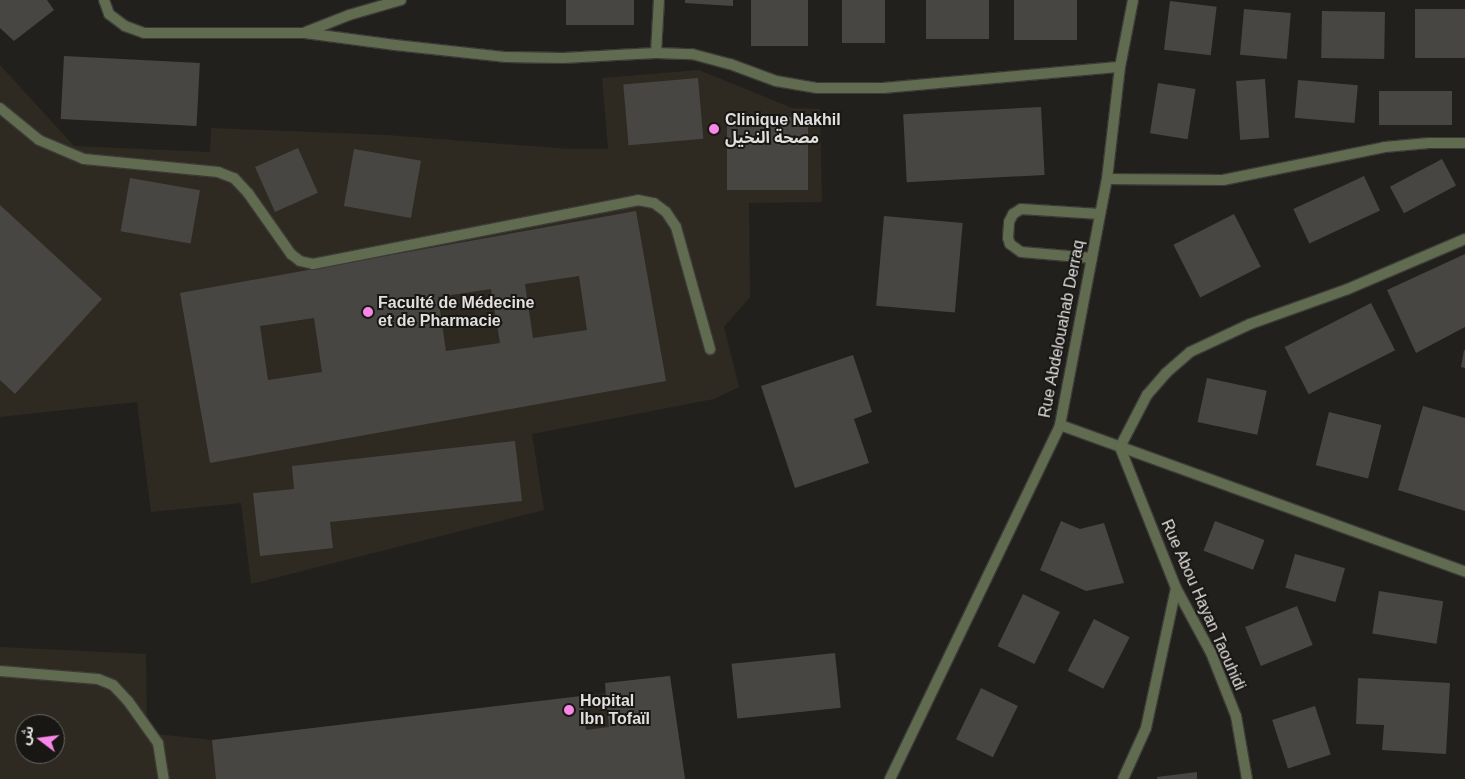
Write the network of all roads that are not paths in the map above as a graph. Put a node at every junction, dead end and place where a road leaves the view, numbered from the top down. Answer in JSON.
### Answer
{"nodes":[{"id":1,"x":104,"y":0,"type":"edge"},
{"id":2,"x":401,"y":0,"type":"edge"},
{"id":3,"x":659,"y":0,"type":"edge"},
{"id":4,"x":1133,"y":0,"type":"edge"},
{"id":5,"x":305,"y":33,"type":"junction"},
{"id":6,"x":656,"y":53,"type":"junction"},
{"id":7,"x":1120,"y":67,"type":"junction"},
{"id":8,"x":0,"y":108,"type":"edge"},
{"id":9,"x":1465,"y":144,"type":"edge"},
{"id":10,"x":1107,"y":179,"type":"junction"},
{"id":11,"x":1100,"y":214,"type":"junction"},
{"id":12,"x":1465,"y":239,"type":"edge"},
{"id":13,"x":1092,"y":258,"type":"junction"},
{"id":14,"x":710,"y":349,"type":"dead end"},
{"id":15,"x":1060,"y":425,"type":"junction"},
{"id":16,"x":1120,"y":447,"type":"junction"},
{"id":17,"x":1465,"y":572,"type":"edge"},
{"id":18,"x":1176,"y":588,"type":"junction"},
{"id":19,"x":0,"y":671,"type":"edge"},
{"id":20,"x":164,"y":779,"type":"edge"},
{"id":21,"x":890,"y":779,"type":"edge"},
{"id":22,"x":1123,"y":779,"type":"edge"},
{"id":23,"x":1248,"y":779,"type":"edge"}],
"edges":[{"from":1,"to":5,"type":"street"},
{"from":2,"to":5,"type":"street"},
{"from":3,"to":6,"type":"street"},
{"from":4,"to":7,"type":"street","name":"Rue Abdelouahab Derraq"},
{"from":5,"to":6,"type":"street"},
{"from":6,"to":7,"type":"street"},
{"from":7,"to":10,"type":"street","name":"Rue Abdelouahab Derraq"},
{"from":8,"to":14,"type":"street"},
{"from":9,"to":10,"type":"street"},
{"from":10,"to":11,"type":"street","name":"Rue Abdelouahab Derraq"},
{"from":11,"to":13,"type":"street","name":"Rue Abdelouahab Derraq"},
{"from":11,"to":13,"type":"street"},
{"from":12,"to":16,"type":"street"},
{"from":13,"to":15,"type":"street","name":"Rue Abdelouahab Derraq"},
{"from":15,"to":16,"type":"street"},
{"from":15,"to":21,"type":"street","name":"Rue Abdelouahab Derraq"},
{"from":16,"to":17,"type":"street"},
{"from":16,"to":18,"type":"street","name":"Rue Abou Hayan Taouhidi"},
{"from":18,"to":22,"type":"street"},
{"from":18,"to":23,"type":"street","name":"Rue Abou Hayan Taouhidi"},
{"from":19,"to":20,"type":"street"}]}
